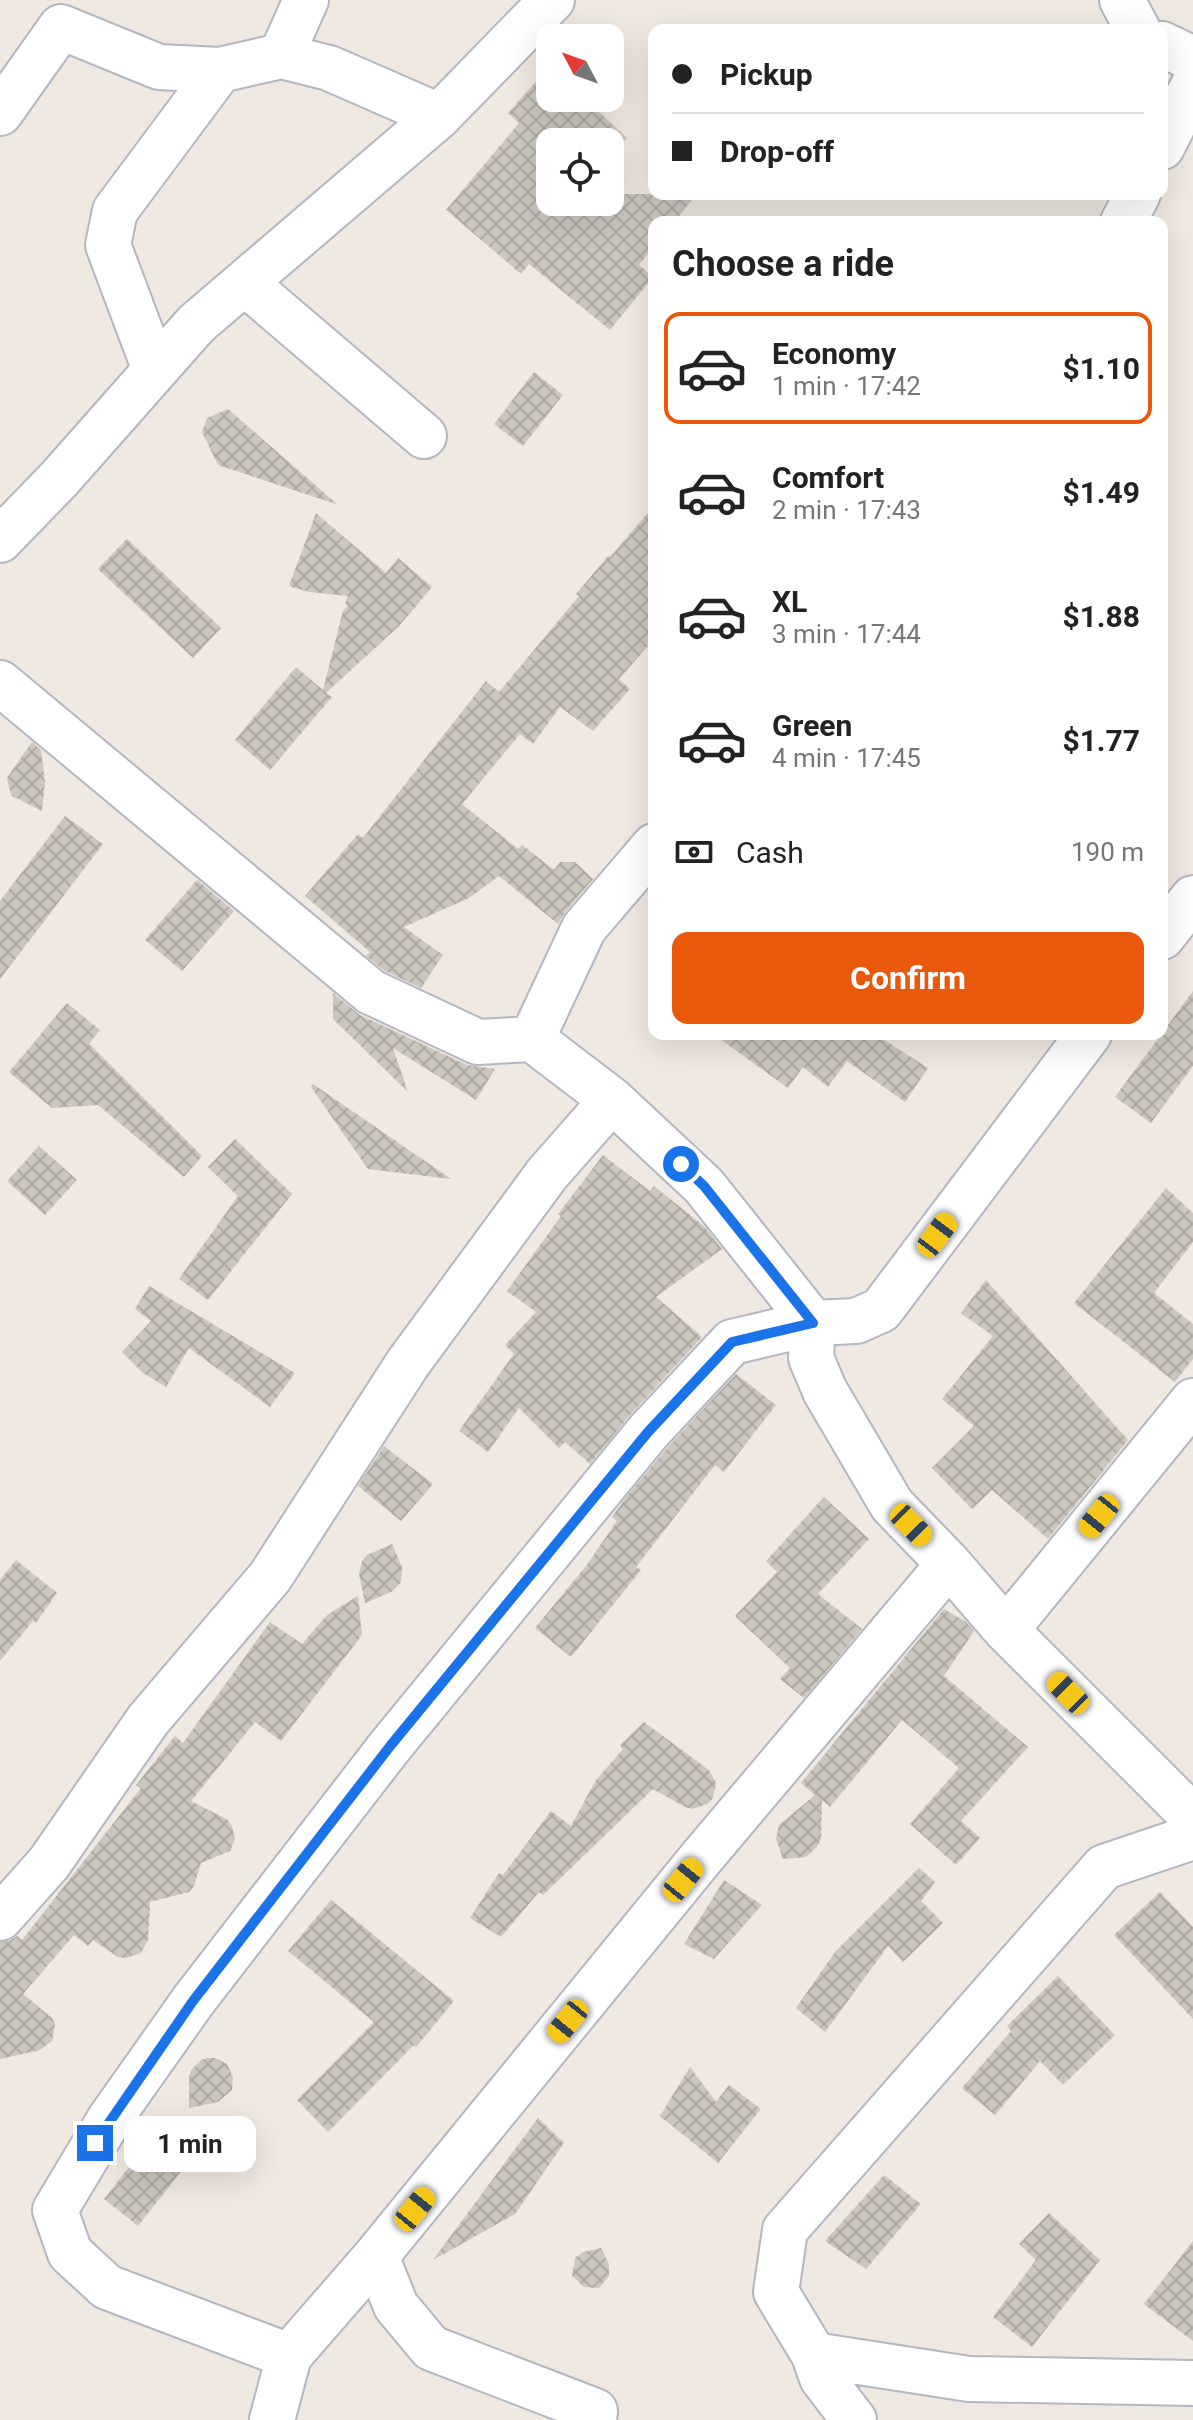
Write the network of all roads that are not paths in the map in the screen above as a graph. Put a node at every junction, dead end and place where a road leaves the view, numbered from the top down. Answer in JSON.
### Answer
{"nodes":[{"id":1,"x":306,"y":0,"type":"edge"},
{"id":2,"x":552,"y":0,"type":"edge"},
{"id":3,"x":1122,"y":0,"type":"edge"},
{"id":4,"x":69,"y":14,"type":"edge"},
{"id":5,"x":1135,"y":24,"type":"edge"},
{"id":6,"x":1168,"y":47,"type":"edge"},
{"id":7,"x":281,"y":56,"type":"junction"},
{"id":8,"x":1193,"y":59,"type":"edge"},
{"id":9,"x":220,"y":70,"type":"junction"},
{"id":10,"x":1193,"y":86,"type":"edge"},
{"id":11,"x":0,"y":113,"type":"edge"},
{"id":12,"x":439,"y":116,"type":"junction"},
{"id":13,"x":1168,"y":135,"type":"edge"},
{"id":14,"x":245,"y":283,"type":"junction"},
{"id":15,"x":155,"y":370,"type":"junction"},
{"id":16,"x":424,"y":436,"type":"dead end"},
{"id":17,"x":0,"y":540,"type":"edge"},
{"id":18,"x":0,"y":683,"type":"edge"},
{"id":19,"x":648,"y":853,"type":"edge"},
{"id":20,"x":1193,"y":898,"type":"edge"},
{"id":21,"x":1168,"y":929,"type":"edge"},
{"id":22,"x":532,"y":1039,"type":"junction"},
{"id":23,"x":1084,"y":1040,"type":"edge"},
{"id":24,"x":612,"y":1100,"type":"junction"},
{"id":25,"x":813,"y":1323,"type":"junction"},
{"id":26,"x":1193,"y":1401,"type":"edge"},
{"id":27,"x":949,"y":1564,"type":"junction"},
{"id":28,"x":1006,"y":1630,"type":"junction"},
{"id":29,"x":1193,"y":1817,"type":"edge"},
{"id":30,"x":1193,"y":1837,"type":"edge"},
{"id":31,"x":0,"y":1918,"type":"edge"},
{"id":32,"x":376,"y":2256,"type":"junction"},
{"id":33,"x":814,"y":2355,"type":"junction"},
{"id":34,"x":289,"y":2356,"type":"junction"},
{"id":35,"x":1193,"y":2383,"type":"edge"},
{"id":36,"x":272,"y":2420,"type":"edge"},
{"id":37,"x":594,"y":2420,"type":"edge"},
{"id":38,"x":854,"y":2420,"type":"edge"}],
"edges":[{"from":1,"to":7,"type":"street"},
{"from":2,"to":12,"type":"street"},
{"from":3,"to":5,"type":"street"},
{"from":4,"to":9,"type":"street"},
{"from":4,"to":11,"type":"street"},
{"from":6,"to":8,"type":"street"},
{"from":7,"to":9,"type":"street"},
{"from":7,"to":12,"type":"street"},
{"from":9,"to":15,"type":"street"},
{"from":10,"to":13,"type":"street"},
{"from":12,"to":14,"type":"street"},
{"from":14,"to":15,"type":"street"},
{"from":14,"to":16,"type":"street"},
{"from":15,"to":17,"type":"street"},
{"from":18,"to":22,"type":"street"},
{"from":19,"to":22,"type":"street"},
{"from":20,"to":21,"type":"street"},
{"from":22,"to":24,"type":"street"},
{"from":23,"to":25,"type":"street"},
{"from":24,"to":25,"type":"street"},
{"from":24,"to":31,"type":"street"},
{"from":25,"to":27,"type":"street"},
{"from":25,"to":34,"type":"street"},
{"from":26,"to":28,"type":"street"},
{"from":27,"to":28,"type":"street"},
{"from":27,"to":32,"type":"street"},
{"from":28,"to":29,"type":"street"},
{"from":30,"to":33,"type":"street"},
{"from":32,"to":34,"type":"street"},
{"from":32,"to":37,"type":"street"},
{"from":33,"to":35,"type":"street"},
{"from":33,"to":38,"type":"street"},
{"from":34,"to":36,"type":"street"}]}
